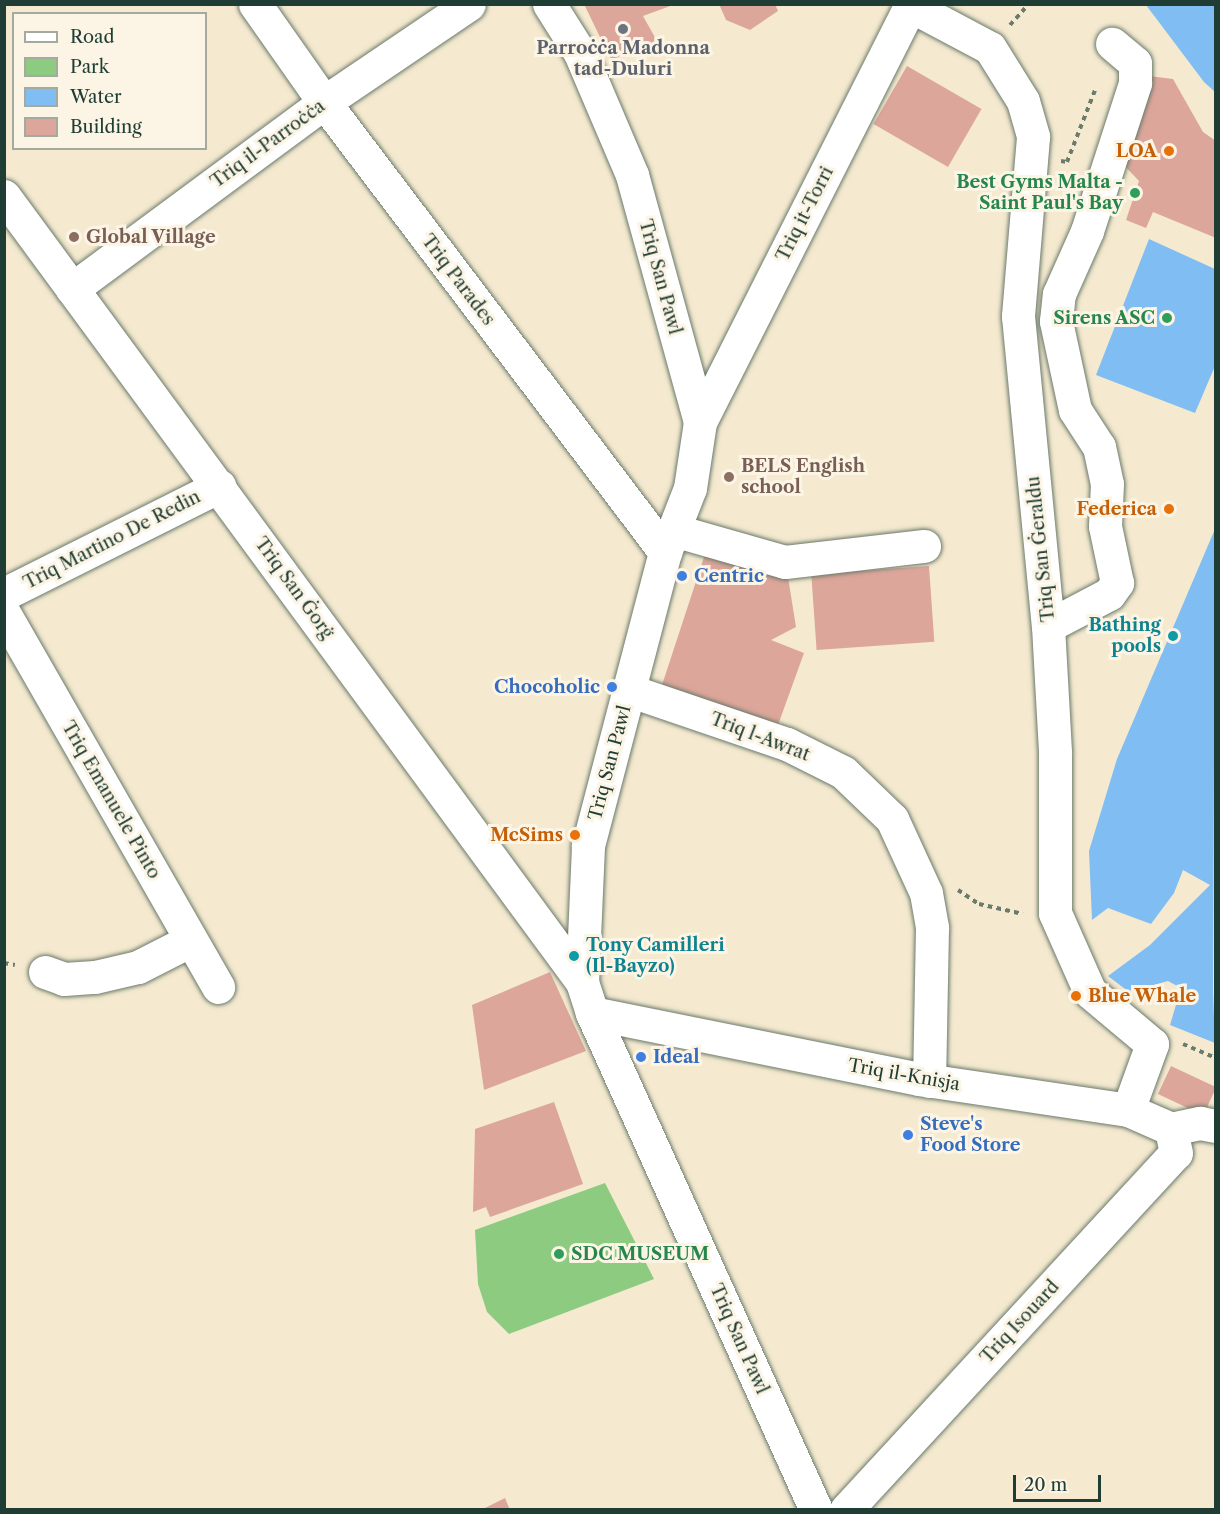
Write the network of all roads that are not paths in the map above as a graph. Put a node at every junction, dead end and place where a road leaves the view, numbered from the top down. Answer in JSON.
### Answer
{"nodes":[{"id":1,"x":255,"y":4,"type":"edge"},
{"id":2,"x":469,"y":4,"type":"edge"},
{"id":3,"x":549,"y":4,"type":"edge"},
{"id":4,"x":911,"y":5,"type":"edge"},
{"id":5,"x":1112,"y":44,"type":"dead end"},
{"id":6,"x":324,"y":102,"type":"junction"},
{"id":7,"x":4,"y":196,"type":"edge"},
{"id":8,"x":72,"y":289,"type":"junction"},
{"id":9,"x":700,"y":422,"type":"junction"},
{"id":10,"x":220,"y":486,"type":"junction"},
{"id":11,"x":669,"y":541,"type":"junction"},
{"id":12,"x":924,"y":546,"type":"dead end"},
{"id":13,"x":4,"y":594,"type":"edge"},
{"id":14,"x":4,"y":614,"type":"edge"},
{"id":15,"x":1048,"y":626,"type":"junction"},
{"id":16,"x":628,"y":690,"type":"junction"},
{"id":17,"x":191,"y":940,"type":"junction"},
{"id":18,"x":45,"y":972,"type":"dead end"},
{"id":19,"x":582,"y":982,"type":"junction"},
{"id":20,"x":218,"y":987,"type":"dead end"},
{"id":21,"x":592,"y":1013,"type":"junction"},
{"id":22,"x":929,"y":1081,"type":"junction"},
{"id":23,"x":1128,"y":1110,"type":"junction"},
{"id":24,"x":1215,"y":1126,"type":"edge"},
{"id":25,"x":1171,"y":1129,"type":"junction"},
{"id":26,"x":816,"y":1509,"type":"edge"},
{"id":27,"x":846,"y":1509,"type":"edge"}],
"edges":[{"from":1,"to":6,"type":"street","name":"Triq Parades"},
{"from":2,"to":6,"type":"street","name":"Triq il-Parroċċa"},
{"from":3,"to":9,"type":"street","name":"Triq San Pawl"},
{"from":4,"to":9,"type":"street","name":"Triq it-Torri"},
{"from":4,"to":15,"type":"street","name":"Triq San Ġeraldu"},
{"from":5,"to":15,"type":"street"},
{"from":6,"to":8,"type":"street","name":"Triq il-Parroċċa"},
{"from":6,"to":11,"type":"street","name":"Triq Parades"},
{"from":7,"to":8,"type":"street","name":"Triq San Ġorġ"},
{"from":8,"to":10,"type":"street","name":"Triq San Ġorġ"},
{"from":9,"to":11,"type":"street","name":"Triq San Pawl"},
{"from":10,"to":13,"type":"street","name":"Triq Martino De Redin"},
{"from":10,"to":19,"type":"street","name":"Triq San Ġorġ"},
{"from":11,"to":12,"type":"street"},
{"from":11,"to":16,"type":"street","name":"Triq San Pawl"},
{"from":14,"to":17,"type":"street","name":"Triq Emanuele Pinto"},
{"from":15,"to":23,"type":"street","name":"Triq San Ġeraldu"},
{"from":16,"to":19,"type":"street","name":"Triq San Pawl"},
{"from":16,"to":22,"type":"street","name":"Triq l-Awrat"},
{"from":17,"to":18,"type":"street"},
{"from":17,"to":20,"type":"street","name":"Triq Emanuele Pinto"},
{"from":19,"to":21,"type":"street","name":"Triq San Pawl"},
{"from":21,"to":22,"type":"street","name":"Triq il-Knisja"},
{"from":21,"to":26,"type":"street","name":"Triq San Pawl"},
{"from":22,"to":23,"type":"street","name":"Triq il-Knisja"},
{"from":23,"to":25,"type":"street","name":"Triq il-Knisja"},
{"from":24,"to":25,"type":"street"},
{"from":25,"to":27,"type":"street","name":"Triq Isouard"}]}
